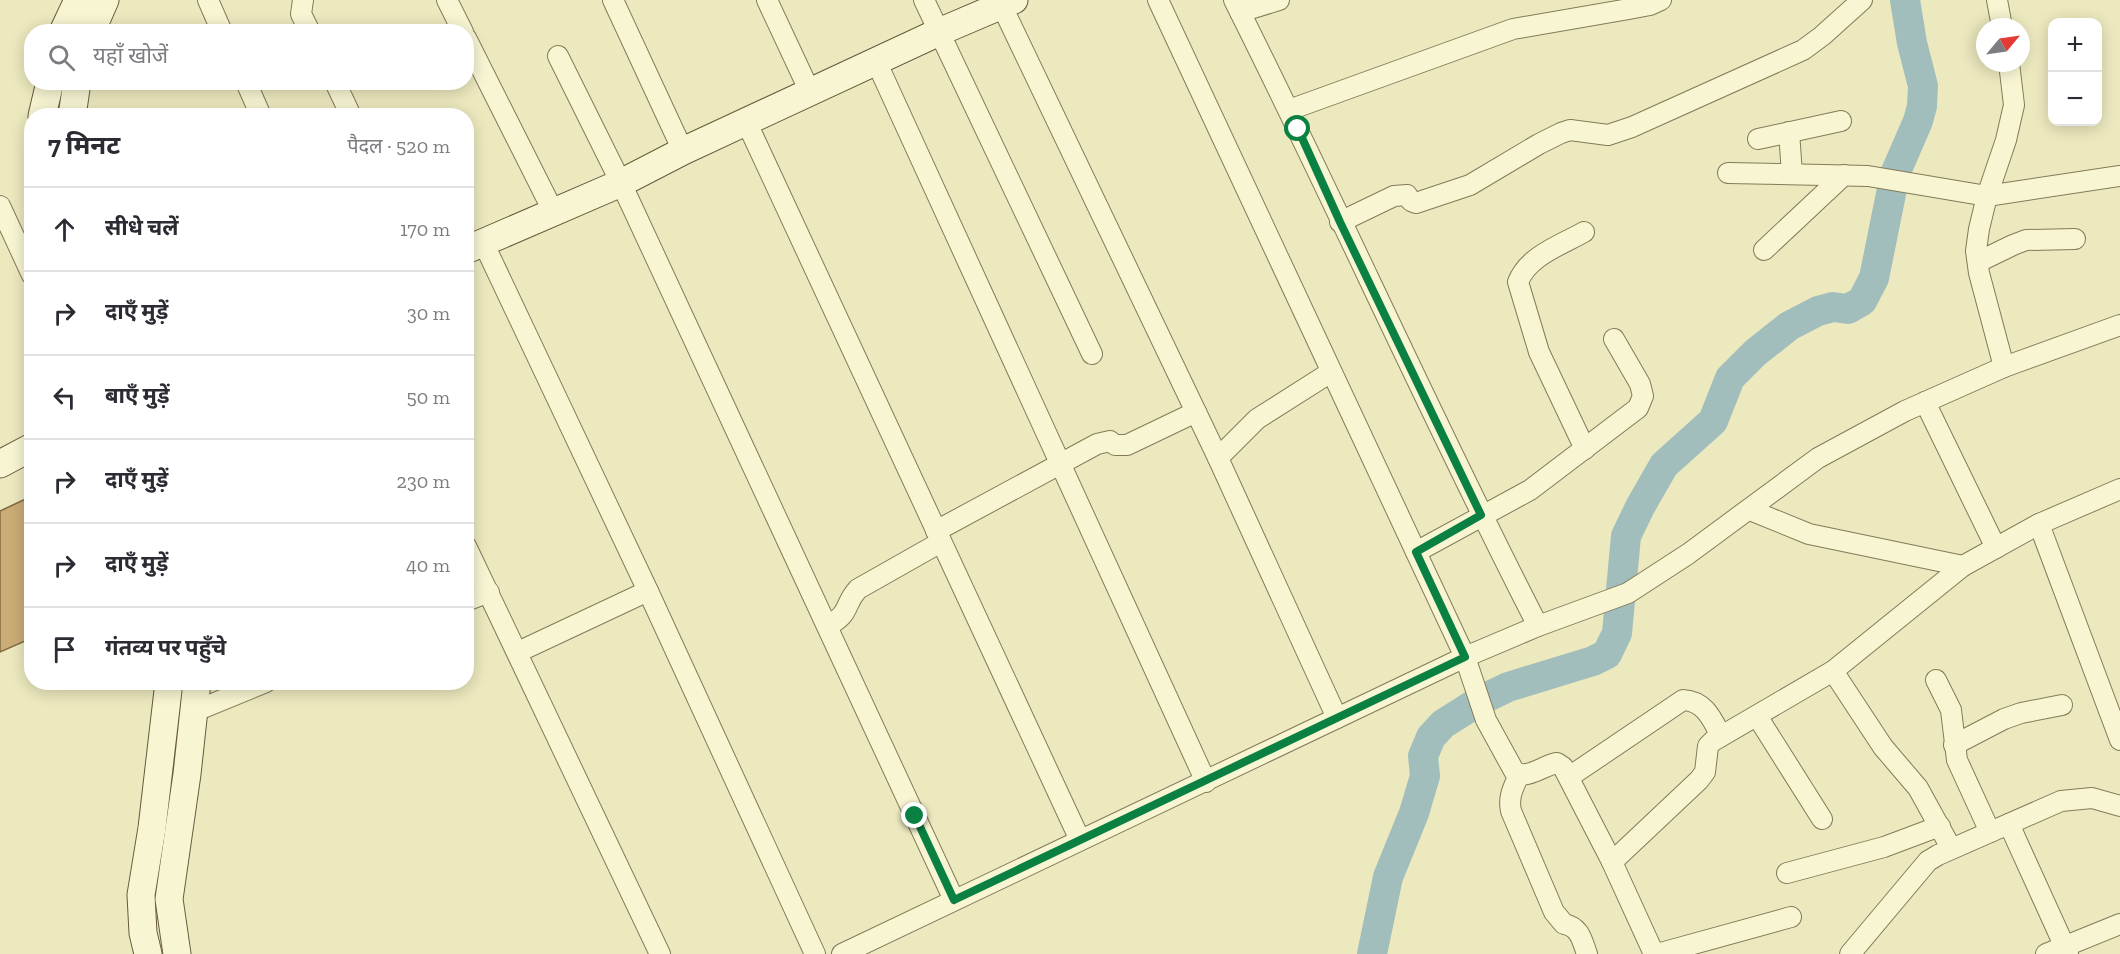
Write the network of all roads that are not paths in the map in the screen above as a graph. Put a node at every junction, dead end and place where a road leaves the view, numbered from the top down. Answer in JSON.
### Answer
{"nodes":[{"id":1,"x":105,"y":0,"type":"edge"},
{"id":2,"x":207,"y":0,"type":"edge"},
{"id":3,"x":303,"y":0,"type":"edge"},
{"id":4,"x":447,"y":0,"type":"edge"},
{"id":5,"x":613,"y":0,"type":"edge"},
{"id":6,"x":767,"y":0,"type":"edge"},
{"id":7,"x":924,"y":0,"type":"edge"},
{"id":8,"x":1158,"y":0,"type":"edge"},
{"id":9,"x":1279,"y":0,"type":"edge"},
{"id":10,"x":1661,"y":0,"type":"edge"},
{"id":11,"x":1862,"y":0,"type":"edge"},
{"id":12,"x":1997,"y":0,"type":"edge"},
{"id":13,"x":67,"y":1,"type":"edge"},
{"id":14,"x":1005,"y":2,"type":"edge"},
{"id":15,"x":1237,"y":6,"type":"edge"},
{"id":16,"x":1572,"y":9,"type":"edge"},
{"id":17,"x":2000,"y":18,"type":"edge"},
{"id":18,"x":64,"y":24,"type":"edge"},
{"id":19,"x":95,"y":24,"type":"edge"},
{"id":20,"x":218,"y":24,"type":"edge"},
{"id":21,"x":306,"y":24,"type":"edge"},
{"id":22,"x":459,"y":24,"type":"edge"},
{"id":23,"x":939,"y":32,"type":"junction"},
{"id":24,"x":474,"y":54,"type":"edge"},
{"id":25,"x":558,"y":56,"type":"dead end"},
{"id":26,"x":876,"y":61,"type":"junction"},
{"id":27,"x":2010,"y":72,"type":"edge"},
{"id":28,"x":48,"y":90,"type":"edge"},
{"id":29,"x":76,"y":90,"type":"edge"},
{"id":30,"x":255,"y":90,"type":"edge"},
{"id":31,"x":339,"y":90,"type":"edge"},
{"id":32,"x":810,"y":92,"type":"junction"},
{"id":33,"x":44,"y":108,"type":"edge"},
{"id":34,"x":73,"y":108,"type":"edge"},
{"id":35,"x":259,"y":108,"type":"edge"},
{"id":36,"x":347,"y":108,"type":"edge"},
{"id":37,"x":1289,"y":110,"type":"junction"},
{"id":38,"x":1841,"y":121,"type":"dead end"},
{"id":39,"x":746,"y":122,"type":"junction"},
{"id":40,"x":1789,"y":132,"type":"junction"},
{"id":41,"x":1758,"y":139,"type":"dead end"},
{"id":42,"x":683,"y":151,"type":"junction"},
{"id":43,"x":1728,"y":173,"type":"dead end"},
{"id":44,"x":1792,"y":174,"type":"junction"},
{"id":45,"x":1844,"y":175,"type":"junction"},
{"id":46,"x":2120,"y":176,"type":"edge"},
{"id":47,"x":621,"y":183,"type":"junction"},
{"id":48,"x":1987,"y":196,"type":"junction"},
{"id":49,"x":0,"y":206,"type":"edge"},
{"id":50,"x":554,"y":213,"type":"junction"},
{"id":51,"x":1340,"y":222,"type":"junction"},
{"id":52,"x":1584,"y":232,"type":"dead end"},
{"id":53,"x":2075,"y":239,"type":"dead end"},
{"id":54,"x":475,"y":246,"type":"edge"},
{"id":55,"x":1764,"y":250,"type":"dead end"},
{"id":56,"x":24,"y":258,"type":"edge"},
{"id":57,"x":1978,"y":262,"type":"junction"},
{"id":58,"x":2120,"y":325,"type":"edge"},
{"id":59,"x":1614,"y":339,"type":"dead end"},
{"id":60,"x":1092,"y":354,"type":"dead end"},
{"id":61,"x":2004,"y":367,"type":"junction"},
{"id":62,"x":1331,"y":372,"type":"junction"},
{"id":63,"x":1925,"y":402,"type":"junction"},
{"id":64,"x":1196,"y":412,"type":"junction"},
{"id":65,"x":1586,"y":449,"type":"junction"},
{"id":66,"x":24,"y":451,"type":"edge"},
{"id":67,"x":1218,"y":458,"type":"junction"},
{"id":68,"x":0,"y":464,"type":"edge"},
{"id":69,"x":1061,"y":464,"type":"junction"},
{"id":70,"x":2120,"y":489,"type":"edge"},
{"id":71,"x":1750,"y":510,"type":"junction"},
{"id":72,"x":1481,"y":515,"type":"junction"},
{"id":73,"x":2039,"y":524,"type":"junction"},
{"id":74,"x":939,"y":537,"type":"junction"},
{"id":75,"x":1996,"y":548,"type":"junction"},
{"id":76,"x":1416,"y":552,"type":"junction"},
{"id":77,"x":474,"y":562,"type":"edge"},
{"id":78,"x":1964,"y":566,"type":"junction"},
{"id":79,"x":648,"y":591,"type":"junction"},
{"id":80,"x":489,"y":592,"type":"junction"},
{"id":81,"x":474,"y":598,"type":"edge"},
{"id":82,"x":827,"y":626,"type":"junction"},
{"id":83,"x":1538,"y":626,"type":"junction"},
{"id":84,"x":518,"y":652,"type":"junction"},
{"id":85,"x":1465,"y":657,"type":"junction"},
{"id":86,"x":1833,"y":671,"type":"junction"},
{"id":87,"x":1936,"y":680,"type":"dead end"},
{"id":88,"x":168,"y":690,"type":"edge"},
{"id":89,"x":196,"y":690,"type":"edge"},
{"id":90,"x":247,"y":690,"type":"edge"},
{"id":91,"x":2062,"y":705,"type":"dead end"},
{"id":92,"x":193,"y":712,"type":"junction"},
{"id":93,"x":1757,"y":716,"type":"junction"},
{"id":94,"x":1336,"y":718,"type":"junction"},
{"id":95,"x":1721,"y":736,"type":"junction"},
{"id":96,"x":2120,"y":740,"type":"edge"},
{"id":97,"x":1954,"y":745,"type":"junction"},
{"id":98,"x":1519,"y":775,"type":"junction"},
{"id":99,"x":1569,"y":777,"type":"junction"},
{"id":100,"x":1206,"y":782,"type":"junction"},
{"id":101,"x":2120,"y":806,"type":"edge"},
{"id":102,"x":1822,"y":819,"type":"dead end"},
{"id":103,"x":2009,"y":824,"type":"junction"},
{"id":104,"x":1940,"y":826,"type":"junction"},
{"id":105,"x":1990,"y":832,"type":"junction"},
{"id":106,"x":1080,"y":840,"type":"junction"},
{"id":107,"x":1951,"y":848,"type":"junction"},
{"id":108,"x":1612,"y":862,"type":"junction"},
{"id":109,"x":1786,"y":873,"type":"dead end"},
{"id":110,"x":954,"y":900,"type":"junction"},
{"id":111,"x":1791,"y":917,"type":"dead end"},
{"id":112,"x":2120,"y":924,"type":"edge"},
{"id":113,"x":2066,"y":950,"type":"edge"},
{"id":114,"x":148,"y":954,"type":"edge"},
{"id":115,"x":177,"y":954,"type":"edge"},
{"id":116,"x":660,"y":954,"type":"edge"},
{"id":117,"x":815,"y":954,"type":"edge"},
{"id":118,"x":842,"y":954,"type":"edge"},
{"id":119,"x":1587,"y":954,"type":"edge"},
{"id":120,"x":1656,"y":954,"type":"edge"},
{"id":121,"x":1850,"y":954,"type":"edge"},
{"id":122,"x":2046,"y":954,"type":"edge"}],
"edges":[{"from":1,"to":19,"type":"street"},
{"from":2,"to":20,"type":"street"},
{"from":3,"to":21,"type":"street"},
{"from":4,"to":22,"type":"street"},
{"from":5,"to":42,"type":"street"},
{"from":6,"to":32,"type":"street"},
{"from":7,"to":23,"type":"street"},
{"from":8,"to":62,"type":"street"},
{"from":9,"to":15,"type":"street"},
{"from":10,"to":16,"type":"street"},
{"from":11,"to":51,"type":"street"},
{"from":12,"to":17,"type":"street"},
{"from":13,"to":18,"type":"street"},
{"from":14,"to":23,"type":"street"},
{"from":14,"to":64,"type":"street"},
{"from":15,"to":37,"type":"street"},
{"from":16,"to":37,"type":"street"},
{"from":23,"to":26,"type":"street"},
{"from":23,"to":60,"type":"street"},
{"from":24,"to":50,"type":"street"},
{"from":25,"to":47,"type":"street"},
{"from":26,"to":32,"type":"street"},
{"from":26,"to":69,"type":"street"},
{"from":27,"to":48,"type":"street"},
{"from":28,"to":33,"type":"street"},
{"from":29,"to":34,"type":"street"},
{"from":30,"to":35,"type":"street"},
{"from":31,"to":36,"type":"street"},
{"from":32,"to":39,"type":"street"},
{"from":37,"to":51,"type":"street"},
{"from":38,"to":40,"type":"street"},
{"from":39,"to":42,"type":"street"},
{"from":39,"to":74,"type":"street"},
{"from":40,"to":41,"type":"street"},
{"from":40,"to":44,"type":"street"},
{"from":42,"to":47,"type":"street"},
{"from":43,"to":44,"type":"street"},
{"from":44,"to":45,"type":"street"},
{"from":45,"to":48,"type":"street"},
{"from":45,"to":55,"type":"street"},
{"from":46,"to":48,"type":"street"},
{"from":47,"to":50,"type":"street"},
{"from":47,"to":82,"type":"street"},
{"from":48,"to":57,"type":"street"},
{"from":49,"to":56,"type":"street"},
{"from":50,"to":54,"type":"street"},
{"from":51,"to":72,"type":"street"},
{"from":52,"to":65,"type":"street"},
{"from":53,"to":57,"type":"street"},
{"from":54,"to":79,"type":"street"},
{"from":57,"to":61,"type":"street"},
{"from":58,"to":61,"type":"street"},
{"from":59,"to":65,"type":"street"},
{"from":61,"to":63,"type":"street"},
{"from":62,"to":67,"type":"street"},
{"from":62,"to":76,"type":"street"},
{"from":63,"to":71,"type":"street"},
{"from":63,"to":75,"type":"street"},
{"from":64,"to":67,"type":"street"},
{"from":64,"to":69,"type":"street"},
{"from":65,"to":72,"type":"street"},
{"from":66,"to":68,"type":"street"},
{"from":67,"to":94,"type":"street"},
{"from":69,"to":74,"type":"street"},
{"from":69,"to":100,"type":"street"},
{"from":70,"to":73,"type":"street"},
{"from":71,"to":78,"type":"street"},
{"from":71,"to":83,"type":"street"},
{"from":72,"to":76,"type":"street"},
{"from":72,"to":83,"type":"street"},
{"from":73,"to":75,"type":"street"},
{"from":73,"to":96,"type":"street"},
{"from":74,"to":82,"type":"street"},
{"from":74,"to":106,"type":"street"},
{"from":75,"to":78,"type":"street"},
{"from":76,"to":85,"type":"street"},
{"from":77,"to":80,"type":"street"},
{"from":78,"to":86,"type":"street"},
{"from":79,"to":84,"type":"street"},
{"from":79,"to":117,"type":"street"},
{"from":80,"to":81,"type":"street"},
{"from":80,"to":84,"type":"street"},
{"from":82,"to":110,"type":"street"},
{"from":83,"to":85,"type":"street"},
{"from":84,"to":116,"type":"street"},
{"from":85,"to":94,"type":"street"},
{"from":85,"to":98,"type":"street"},
{"from":86,"to":93,"type":"street"},
{"from":86,"to":104,"type":"street"},
{"from":87,"to":97,"type":"street"},
{"from":88,"to":114,"type":"street"},
{"from":89,"to":92,"type":"street"},
{"from":90,"to":92,"type":"street"},
{"from":91,"to":97,"type":"street"},
{"from":92,"to":115,"type":"street"},
{"from":93,"to":95,"type":"street"},
{"from":93,"to":102,"type":"street"},
{"from":94,"to":100,"type":"street"},
{"from":95,"to":99,"type":"street"},
{"from":95,"to":108,"type":"street"},
{"from":97,"to":105,"type":"street"},
{"from":98,"to":99,"type":"street"},
{"from":98,"to":119,"type":"street"},
{"from":99,"to":108,"type":"street"},
{"from":100,"to":106,"type":"street"},
{"from":101,"to":103,"type":"street"},
{"from":103,"to":105,"type":"street"},
{"from":103,"to":113,"type":"street"},
{"from":104,"to":107,"type":"street"},
{"from":104,"to":109,"type":"street"},
{"from":105,"to":107,"type":"street"},
{"from":106,"to":110,"type":"street"},
{"from":107,"to":121,"type":"street"},
{"from":108,"to":120,"type":"street"},
{"from":110,"to":118,"type":"street"},
{"from":111,"to":120,"type":"street"},
{"from":112,"to":113,"type":"street"},
{"from":113,"to":122,"type":"street"}]}
